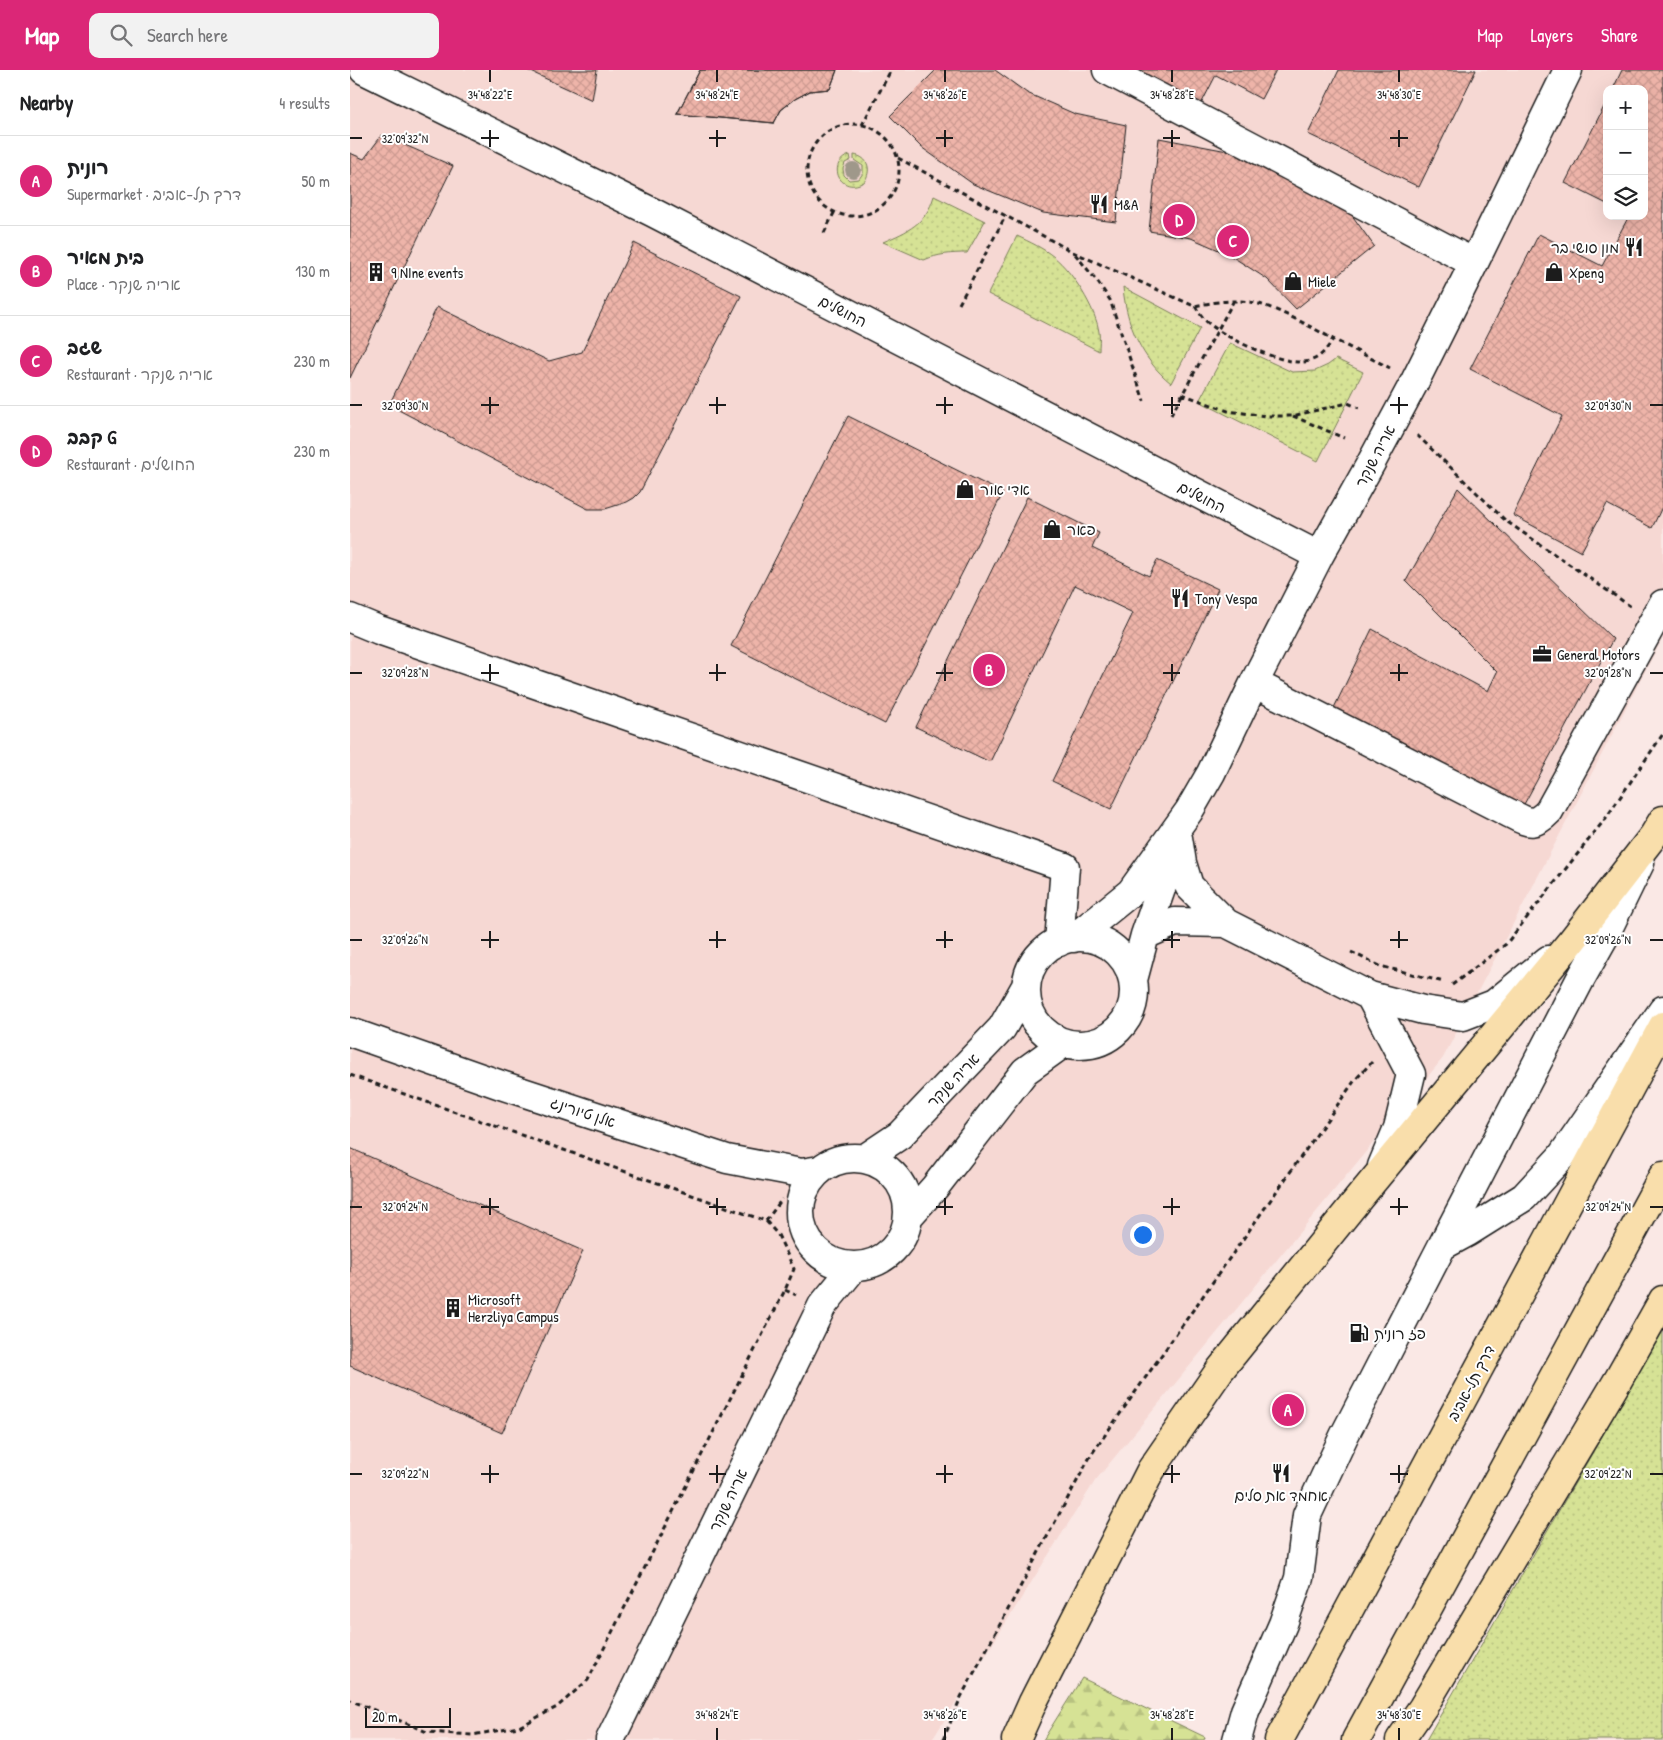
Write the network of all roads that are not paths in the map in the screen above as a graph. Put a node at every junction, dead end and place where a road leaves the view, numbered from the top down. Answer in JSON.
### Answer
{"nodes":[{"id":1,"x":364,"y":70,"type":"edge"},
{"id":2,"x":1107,"y":70,"type":"edge"},
{"id":3,"x":1568,"y":70,"type":"edge"},
{"id":4,"x":1474,"y":263,"type":"junction"},
{"id":5,"x":1319,"y":556,"type":"junction"},
{"id":6,"x":1663,"y":604,"type":"edge"},
{"id":7,"x":350,"y":618,"type":"edge"},
{"id":8,"x":1254,"y":682,"type":"junction"},
{"id":9,"x":1189,"y":811,"type":"junction"},
{"id":10,"x":1659,"y":828,"type":"edge"},
{"id":11,"x":1178,"y":838,"type":"junction"},
{"id":12,"x":1226,"y":923,"type":"junction"},
{"id":13,"x":1145,"y":935,"type":"junction"},
{"id":14,"x":1067,"y":940,"type":"junction"},
{"id":15,"x":1570,"y":942,"type":"junction"},
{"id":16,"x":1132,"y":980,"type":"junction"},
{"id":17,"x":1026,"y":986,"type":"junction"},
{"id":18,"x":1370,"y":996,"type":"junction"},
{"id":19,"x":1663,"y":1010,"type":"edge"},
{"id":20,"x":1663,"y":1026,"type":"edge"},
{"id":21,"x":350,"y":1032,"type":"edge"},
{"id":22,"x":1064,"y":1043,"type":"junction"},
{"id":23,"x":864,"y":1159,"type":"junction"},
{"id":24,"x":820,"y":1170,"type":"junction"},
{"id":25,"x":1663,"y":1176,"type":"edge"},
{"id":26,"x":1377,"y":1178,"type":"junction"},
{"id":27,"x":908,"y":1217,"type":"junction"},
{"id":28,"x":1442,"y":1246,"type":"junction"},
{"id":29,"x":854,"y":1267,"type":"junction"},
{"id":30,"x":1663,"y":1300,"type":"edge"},
{"id":31,"x":610,"y":1740,"type":"edge"},
{"id":32,"x":1016,"y":1740,"type":"edge"},
{"id":33,"x":1237,"y":1740,"type":"edge"},
{"id":34,"x":1279,"y":1740,"type":"edge"},
{"id":35,"x":1356,"y":1740,"type":"edge"},
{"id":36,"x":1400,"y":1740,"type":"edge"}],
"edges":[{"from":1,"to":5,"type":"street","name":"החושלים"},
{"from":2,"to":4,"type":"street"},
{"from":3,"to":4,"type":"street","name":"אריה שנקר"},
{"from":4,"to":5,"type":"street","name":"אריה שנקר"},
{"from":5,"to":8,"type":"street","name":"אריה שנקר"},
{"from":6,"to":8,"type":"street"},
{"from":7,"to":14,"type":"street"},
{"from":8,"to":9,"type":"street","name":"אריה שנקר"},
{"from":9,"to":11,"type":"street","name":"אריה שנקר"},
{"from":9,"to":14,"type":"street","name":"אריה שנקר"},
{"from":10,"to":15,"type":"main road"},
{"from":10,"to":28,"type":"street"},
{"from":11,"to":12,"type":"street"},
{"from":11,"to":13,"type":"street","name":"אריה שנקר"},
{"from":12,"to":13,"type":"street"},
{"from":12,"to":18,"type":"street"},
{"from":13,"to":16,"type":"street","name":"אריה שנקר"},
{"from":14,"to":16,"type":"street"},
{"from":14,"to":17,"type":"street"},
{"from":15,"to":18,"type":"street"},
{"from":15,"to":26,"type":"main road"},
{"from":16,"to":22,"type":"street"},
{"from":17,"to":22,"type":"street"},
{"from":17,"to":23,"type":"street","name":"אריה שנקר"},
{"from":18,"to":26,"type":"street"},
{"from":19,"to":28,"type":"street"},
{"from":20,"to":34,"type":"main road","name":"דרך תל-אביב"},
{"from":21,"to":24,"type":"street","name":"אלן טיורינג"},
{"from":22,"to":27,"type":"street"},
{"from":23,"to":24,"type":"street"},
{"from":23,"to":27,"type":"street"},
{"from":24,"to":29,"type":"street"},
{"from":25,"to":35,"type":"main road"},
{"from":26,"to":32,"type":"main road"},
{"from":27,"to":29,"type":"street"},
{"from":28,"to":33,"type":"street"},
{"from":29,"to":31,"type":"street","name":"אריה שנקר"},
{"from":30,"to":36,"type":"main road"}]}
